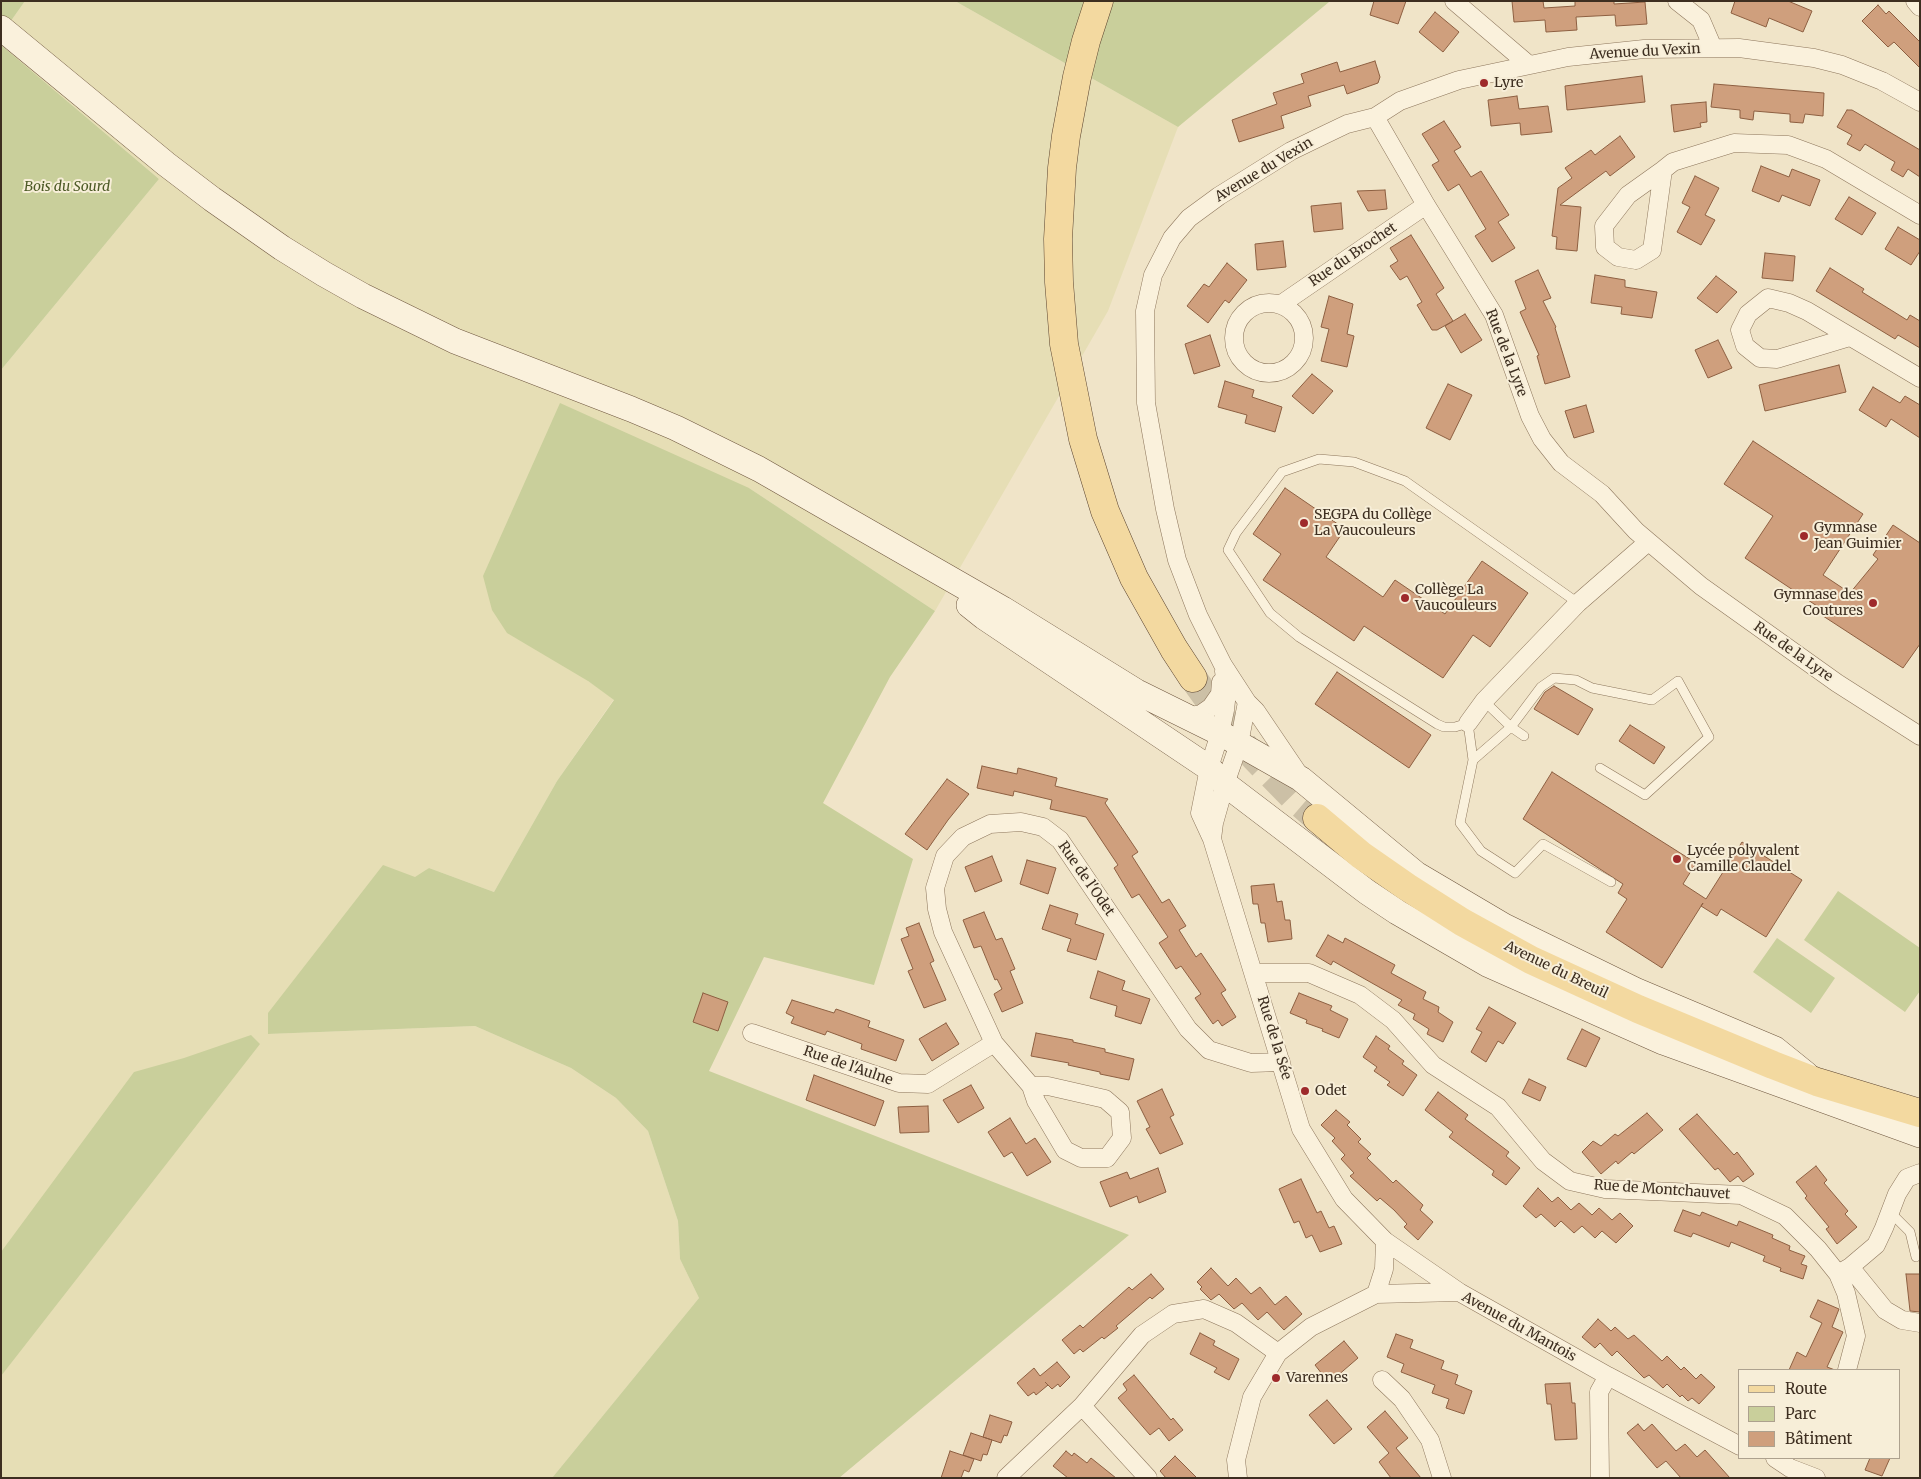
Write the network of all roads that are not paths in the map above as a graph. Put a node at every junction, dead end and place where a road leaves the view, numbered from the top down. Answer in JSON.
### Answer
{"nodes":[{"id":1,"x":1099,"y":1,"type":"edge"},
{"id":2,"x":1454,"y":1,"type":"edge"},
{"id":3,"x":1677,"y":1,"type":"edge"},
{"id":4,"x":1915,"y":1,"type":"edge"},
{"id":5,"x":1920,"y":7,"type":"edge"},
{"id":6,"x":1,"y":28,"type":"edge"},
{"id":7,"x":1713,"y":48,"type":"junction"},
{"id":8,"x":1529,"y":65,"type":"junction"},
{"id":9,"x":1920,"y":102,"type":"edge"},
{"id":10,"x":1375,"y":117,"type":"junction"},
{"id":11,"x":1663,"y":170,"type":"junction"},
{"id":12,"x":1426,"y":205,"type":"junction"},
{"id":13,"x":1920,"y":215,"type":"edge"},
{"id":14,"x":1280,"y":305,"type":"junction"},
{"id":15,"x":1850,"y":337,"type":"junction"},
{"id":16,"x":1920,"y":378,"type":"edge"},
{"id":17,"x":1648,"y":542,"type":"junction"},
{"id":18,"x":905,"y":553,"type":"junction"},
{"id":19,"x":1578,"y":603,"type":"junction"},
{"id":20,"x":1223,"y":664,"type":"junction"},
{"id":21,"x":1193,"y":678,"type":"tunnel mouth"},
{"id":22,"x":1484,"y":701,"type":"junction"},
{"id":23,"x":1247,"y":702,"type":"junction"},
{"id":24,"x":1187,"y":717,"type":"junction"},
{"id":25,"x":1468,"y":723,"type":"junction"},
{"id":26,"x":1511,"y":727,"type":"junction"},
{"id":27,"x":1524,"y":736,"type":"dead end"},
{"id":28,"x":1920,"y":736,"type":"edge"},
{"id":29,"x":1230,"y":739,"type":"junction"},
{"id":30,"x":1473,"y":760,"type":"junction"},
{"id":31,"x":1600,"y":768,"type":"dead end"},
{"id":32,"x":1217,"y":776,"type":"junction"},
{"id":33,"x":1301,"y":779,"type":"junction"},
{"id":34,"x":1317,"y":818,"type":"tunnel mouth"},
{"id":35,"x":1611,"y":882,"type":"dead end"},
{"id":36,"x":1254,"y":973,"type":"junction"},
{"id":37,"x":752,"y":1033,"type":"dead end"},
{"id":38,"x":994,"y":1043,"type":"junction"},
{"id":39,"x":1281,"y":1062,"type":"junction"},
{"id":40,"x":1817,"y":1082,"type":"junction"},
{"id":41,"x":1031,"y":1086,"type":"junction"},
{"id":42,"x":1920,"y":1113,"type":"edge"},
{"id":43,"x":1920,"y":1130,"type":"edge"},
{"id":44,"x":1920,"y":1136,"type":"edge"},
{"id":45,"x":1920,"y":1173,"type":"edge"},
{"id":46,"x":1890,"y":1212,"type":"junction"},
{"id":47,"x":1385,"y":1242,"type":"junction"},
{"id":48,"x":1916,"y":1257,"type":"dead end"},
{"id":49,"x":1844,"y":1270,"type":"junction"},
{"id":50,"x":1460,"y":1292,"type":"junction"},
{"id":51,"x":1376,"y":1294,"type":"junction"},
{"id":52,"x":1920,"y":1323,"type":"edge"},
{"id":53,"x":1278,"y":1353,"type":"junction"},
{"id":54,"x":1847,"y":1369,"type":"edge"},
{"id":55,"x":1608,"y":1376,"type":"junction"},
{"id":56,"x":1382,"y":1380,"type":"dead end"},
{"id":57,"x":1082,"y":1406,"type":"junction"},
{"id":58,"x":1738,"y":1445,"type":"edge"},
{"id":59,"x":1776,"y":1459,"type":"edge"},
{"id":60,"x":1006,"y":1478,"type":"edge"},
{"id":61,"x":1148,"y":1478,"type":"edge"},
{"id":62,"x":1238,"y":1478,"type":"edge"},
{"id":63,"x":1442,"y":1478,"type":"edge"},
{"id":64,"x":1600,"y":1478,"type":"edge"},
{"id":65,"x":1816,"y":1478,"type":"edge"}],
"edges":[{"from":1,"to":21,"type":"main road"},
{"from":2,"to":8,"type":"street"},
{"from":3,"to":7,"type":"street"},
{"from":4,"to":5,"type":"street"},
{"from":6,"to":18,"type":"main road"},
{"from":7,"to":8,"type":"street","name":"Avenue du Vexin"},
{"from":7,"to":9,"type":"street","name":"Avenue du Vexin"},
{"from":8,"to":10,"type":"street","name":"Avenue du Vexin"},
{"from":10,"to":12,"type":"street","name":"Rue de la Lyre"},
{"from":10,"to":20,"type":"street","name":"Avenue du Vexin"},
{"from":11,"to":11,"type":"street"},
{"from":11,"to":13,"type":"street"},
{"from":12,"to":14,"type":"street","name":"Rue du Brochet"},
{"from":12,"to":17,"type":"street","name":"Rue de la Lyre"},
{"from":14,"to":14,"type":"street","name":"Rue du Brochet"},
{"from":15,"to":15,"type":"street"},
{"from":15,"to":16,"type":"street"},
{"from":17,"to":19,"type":"street"},
{"from":17,"to":28,"type":"street","name":"Rue de la Lyre"},
{"from":18,"to":24,"type":"main road"},
{"from":18,"to":32,"type":"main road"},
{"from":19,"to":22,"type":"street"},
{"from":19,"to":25,"type":"lane"},
{"from":20,"to":23,"type":"street","name":"Avenue du Vexin"},
{"from":20,"to":24,"type":"street"},
{"from":20,"to":29,"type":"street"},
{"from":22,"to":25,"type":"street"},
{"from":22,"to":26,"type":"lane"},
{"from":23,"to":29,"type":"street"},
{"from":23,"to":33,"type":"street","name":"Avenue du Vexin"},
{"from":24,"to":29,"type":"main road"},
{"from":25,"to":30,"type":"lane"},
{"from":26,"to":27,"type":"lane"},
{"from":26,"to":30,"type":"lane"},
{"from":26,"to":31,"type":"lane"},
{"from":29,"to":32,"type":"street"},
{"from":29,"to":33,"type":"main road"},
{"from":30,"to":35,"type":"lane"},
{"from":32,"to":36,"type":"street","name":"Rue de la Sée"},
{"from":32,"to":44,"type":"main road"},
{"from":33,"to":40,"type":"main road"},
{"from":34,"to":40,"type":"main road","name":"Avenue du Breuil"},
{"from":36,"to":39,"type":"street","name":"Rue de la Sée"},
{"from":36,"to":49,"type":"street","name":"Rue de Montchauvet"},
{"from":37,"to":38,"type":"street","name":"Rue de l'Aulne"},
{"from":38,"to":39,"type":"street","name":"Rue de l'Odet"},
{"from":38,"to":41,"type":"street","name":"Rue de l'Odet"},
{"from":39,"to":47,"type":"street","name":"Rue de la Sée"},
{"from":40,"to":42,"type":"main road","name":"Avenue du Breuil"},
{"from":40,"to":43,"type":"main road","name":"Avenue du Breuil"},
{"from":41,"to":41,"type":"street","name":"Rue de l'Odet"},
{"from":45,"to":46,"type":"street"},
{"from":46,"to":48,"type":"lane"},
{"from":46,"to":49,"type":"street"},
{"from":47,"to":50,"type":"street","name":"Rue de la Sée"},
{"from":47,"to":51,"type":"street"},
{"from":49,"to":52,"type":"street"},
{"from":49,"to":54,"type":"street","name":"Rue de Montchauvet"},
{"from":50,"to":51,"type":"street","name":"Avenue du Mantois"},
{"from":50,"to":55,"type":"street","name":"Avenue du Mantois"},
{"from":51,"to":53,"type":"street","name":"Avenue du Mantois"},
{"from":53,"to":57,"type":"street"},
{"from":53,"to":62,"type":"street","name":"Avenue du Mantois"},
{"from":55,"to":58,"type":"street","name":"Avenue du Mantois"},
{"from":55,"to":64,"type":"street"},
{"from":56,"to":63,"type":"street"},
{"from":57,"to":60,"type":"street"},
{"from":57,"to":61,"type":"street"},
{"from":59,"to":65,"type":"street"}]}
